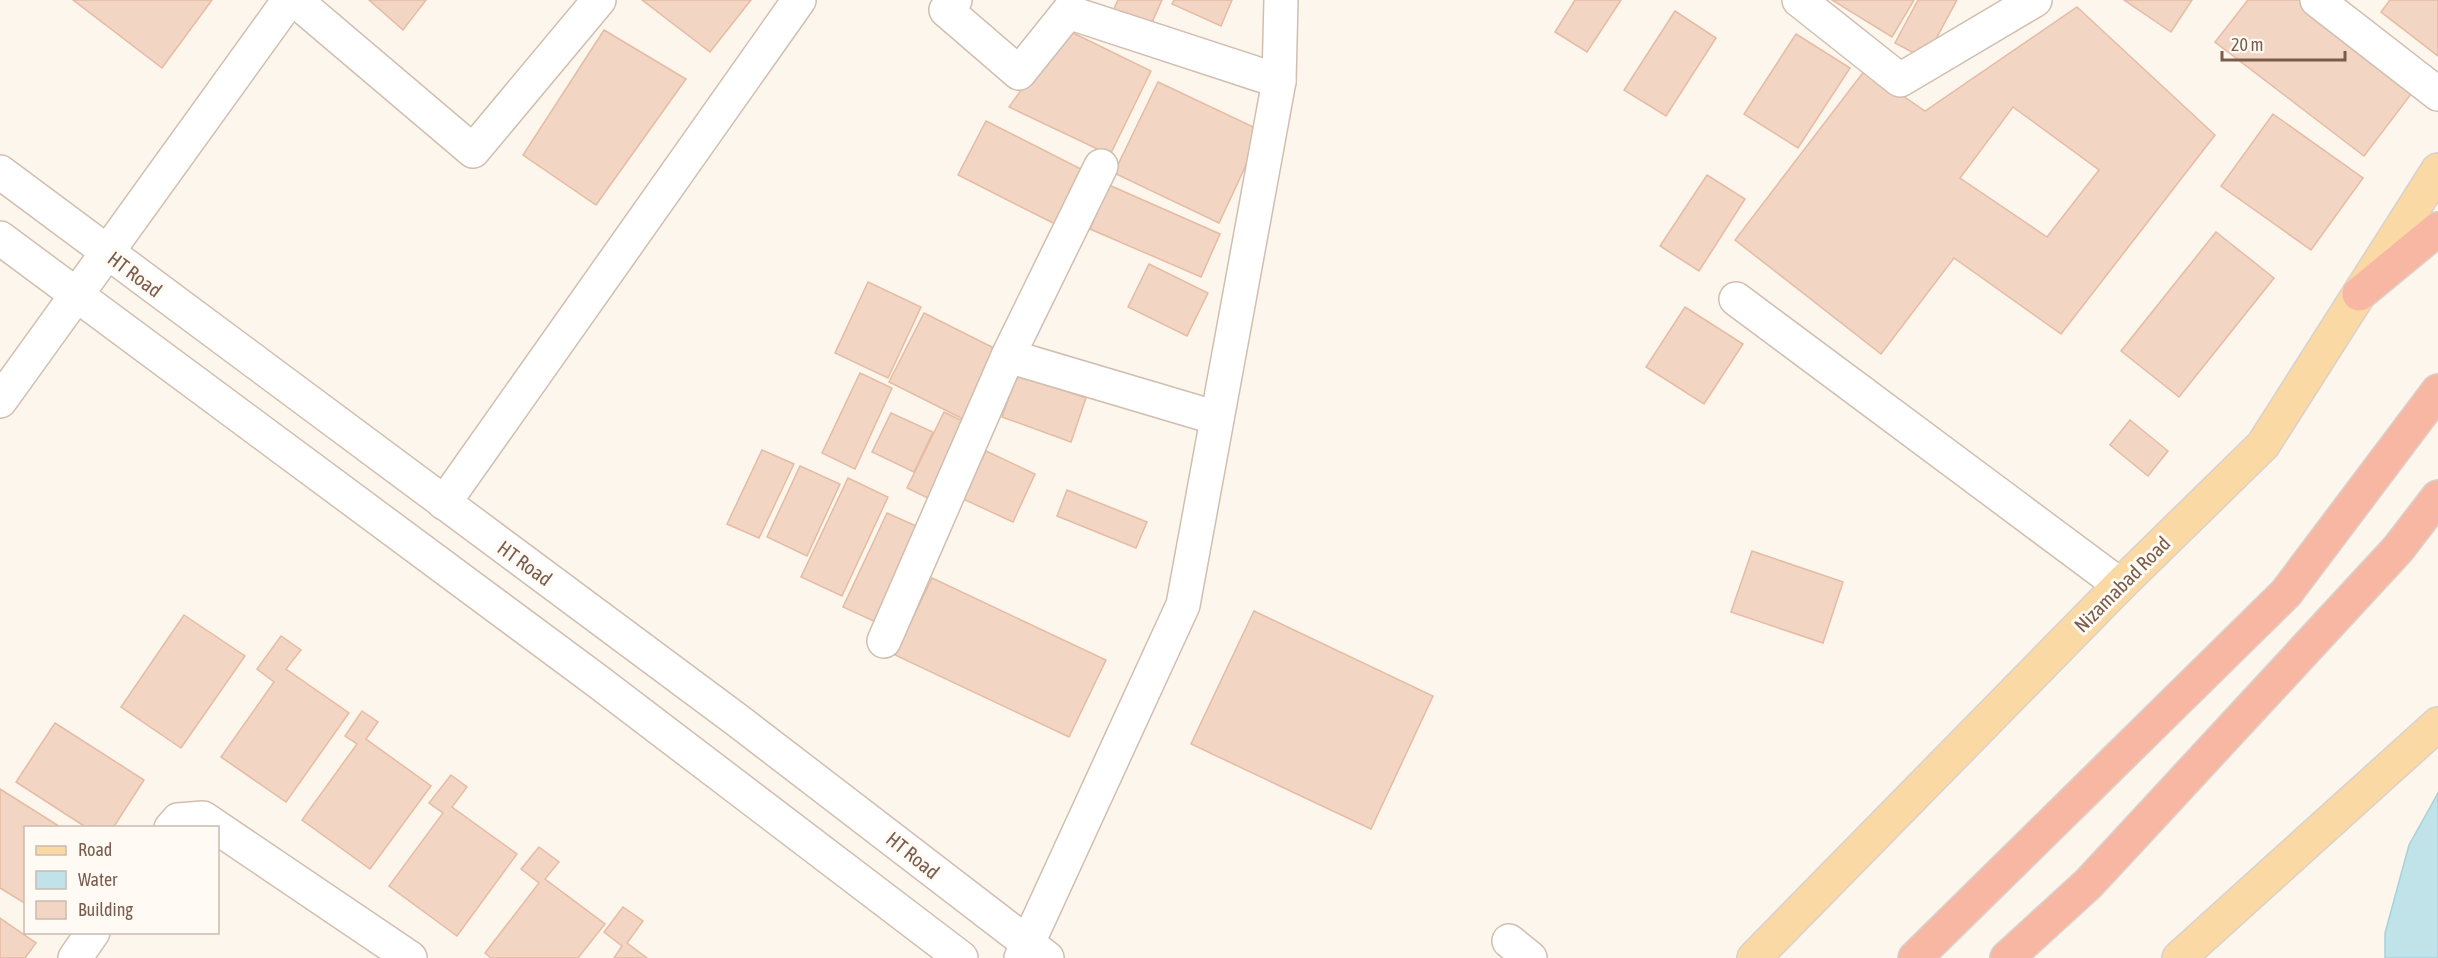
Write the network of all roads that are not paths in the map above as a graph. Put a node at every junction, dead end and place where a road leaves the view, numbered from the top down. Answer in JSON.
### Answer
{"nodes":[{"id":1,"x":289,"y":0,"type":"edge"},
{"id":2,"x":295,"y":0,"type":"edge"},
{"id":3,"x":599,"y":0,"type":"edge"},
{"id":4,"x":799,"y":0,"type":"edge"},
{"id":5,"x":955,"y":0,"type":"edge"},
{"id":6,"x":1281,"y":0,"type":"edge"},
{"id":7,"x":1798,"y":0,"type":"edge"},
{"id":8,"x":2035,"y":0,"type":"edge"},
{"id":9,"x":2317,"y":0,"type":"edge"},
{"id":10,"x":1279,"y":81,"type":"junction"},
{"id":11,"x":2438,"y":94,"type":"edge"},
{"id":12,"x":1101,"y":166,"type":"dead end"},
{"id":13,"x":2438,"y":170,"type":"edge"},
{"id":14,"x":0,"y":172,"type":"edge"},
{"id":15,"x":2438,"y":229,"type":"edge"},
{"id":16,"x":0,"y":238,"type":"edge"},
{"id":17,"x":106,"y":253,"type":"junction"},
{"id":18,"x":2359,"y":294,"type":"junction"},
{"id":19,"x":76,"y":295,"type":"junction"},
{"id":20,"x":1736,"y":299,"type":"dead end"},
{"id":21,"x":1008,"y":356,"type":"junction"},
{"id":22,"x":2438,"y":391,"type":"edge"},
{"id":23,"x":0,"y":401,"type":"edge"},
{"id":24,"x":1217,"y":418,"type":"junction"},
{"id":25,"x":2438,"y":497,"type":"edge"},
{"id":26,"x":444,"y":503,"type":"junction"},
{"id":27,"x":2120,"y":585,"type":"junction"},
{"id":28,"x":629,"y":640,"type":"junction"},
{"id":29,"x":885,"y":641,"type":"dead end"},
{"id":30,"x":596,"y":680,"type":"junction"},
{"id":31,"x":2438,"y":724,"type":"edge"},
{"id":32,"x":173,"y":826,"type":"edge"},
{"id":33,"x":215,"y":826,"type":"edge"},
{"id":34,"x":219,"y":829,"type":"edge"},
{"id":35,"x":92,"y":934,"type":"edge"},
{"id":36,"x":1032,"y":953,"type":"edge"},
{"id":37,"x":2187,"y":954,"type":"edge"},
{"id":38,"x":75,"y":958,"type":"edge"},
{"id":39,"x":410,"y":958,"type":"edge"},
{"id":40,"x":961,"y":958,"type":"edge"},
{"id":41,"x":1754,"y":958,"type":"edge"},
{"id":42,"x":1915,"y":958,"type":"edge"},
{"id":43,"x":2007,"y":958,"type":"edge"}],
"edges":[{"from":1,"to":17,"type":"street"},
{"from":2,"to":3,"type":"street"},
{"from":4,"to":26,"type":"street"},
{"from":5,"to":10,"type":"street"},
{"from":6,"to":10,"type":"street"},
{"from":7,"to":8,"type":"street"},
{"from":9,"to":11,"type":"street"},
{"from":10,"to":24,"type":"street"},
{"from":12,"to":21,"type":"street"},
{"from":13,"to":18,"type":"main road","name":"Nizamabad Road"},
{"from":14,"to":17,"type":"street","name":"HT Road"},
{"from":15,"to":18,"type":"highway"},
{"from":16,"to":19,"type":"street"},
{"from":17,"to":19,"type":"street"},
{"from":17,"to":26,"type":"street","name":"HT Road"},
{"from":18,"to":27,"type":"main road","name":"Nizamabad Road"},
{"from":19,"to":23,"type":"street"},
{"from":19,"to":30,"type":"street"},
{"from":20,"to":27,"type":"street"},
{"from":21,"to":24,"type":"street"},
{"from":21,"to":29,"type":"street"},
{"from":22,"to":42,"type":"highway"},
{"from":24,"to":36,"type":"street"},
{"from":25,"to":43,"type":"highway"},
{"from":26,"to":28,"type":"street","name":"HT Road"},
{"from":27,"to":41,"type":"main road","name":"Nizamabad Road"},
{"from":28,"to":30,"type":"street"},
{"from":28,"to":36,"type":"street","name":"HT Road"},
{"from":30,"to":40,"type":"street"},
{"from":31,"to":37,"type":"main road"},
{"from":32,"to":33,"type":"street"},
{"from":34,"to":39,"type":"street"},
{"from":35,"to":38,"type":"street"}]}
